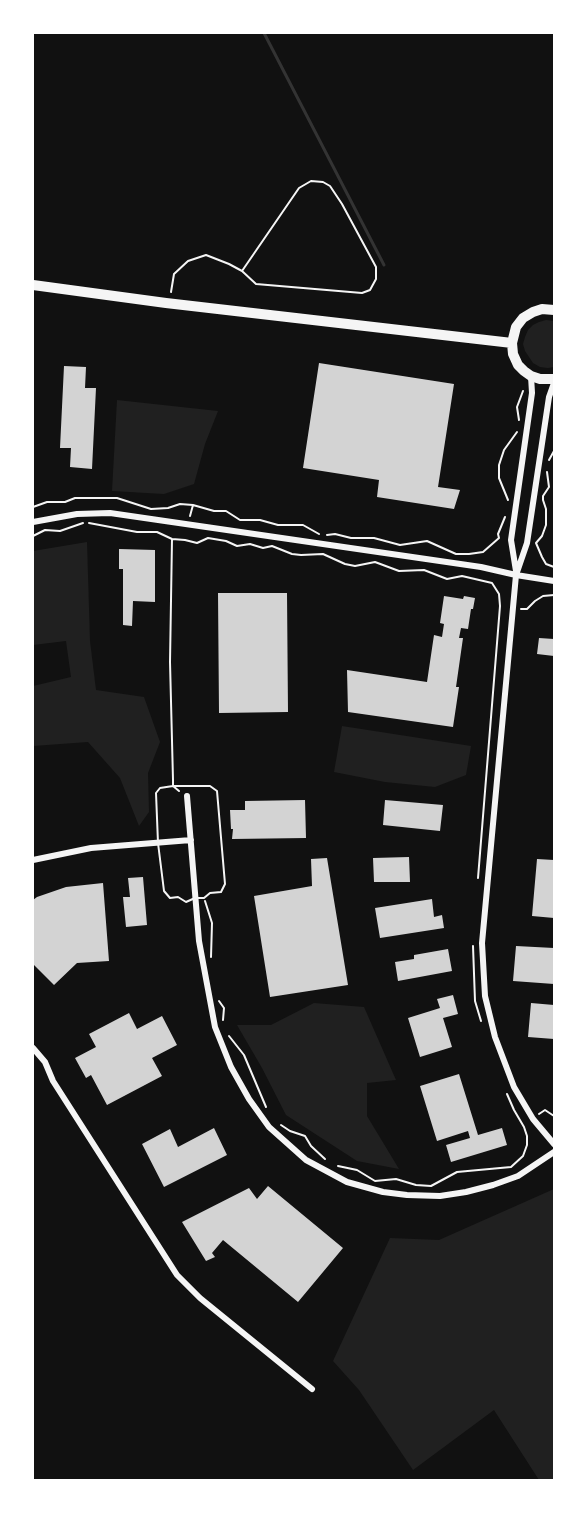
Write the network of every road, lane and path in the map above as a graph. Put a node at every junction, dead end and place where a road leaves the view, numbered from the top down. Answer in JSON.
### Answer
{"nodes":[{"id":1,"x":242,"y":271,"type":"junction"},
{"id":2,"x":33,"y":285,"type":"edge"},
{"id":3,"x":170,"y":304,"type":"junction"},
{"id":4,"x":554,"y":310,"type":"edge"},
{"id":5,"x":512,"y":343,"type":"junction"},
{"id":6,"x":531,"y":376,"type":"junction"},
{"id":7,"x":554,"y":381,"type":"edge"},
{"id":8,"x":523,"y":391,"type":"dead end"},
{"id":9,"x":519,"y":422,"type":"dead end"},
{"id":10,"x":518,"y":430,"type":"dead end"},
{"id":11,"x":554,"y":452,"type":"edge"},
{"id":12,"x":508,"y":503,"type":"dead end"},
{"id":13,"x":193,"y":505,"type":"junction"},
{"id":14,"x":33,"y":507,"type":"edge"},
{"id":15,"x":507,"y":513,"type":"dead end"},
{"id":16,"x":33,"y":522,"type":"edge"},
{"id":17,"x":189,"y":524,"type":"junction"},
{"id":18,"x":33,"y":536,"type":"edge"},
{"id":19,"x":172,"y":539,"type":"junction"},
{"id":20,"x":184,"y":540,"type":"junction"},
{"id":21,"x":554,"y":567,"type":"edge"},
{"id":22,"x":516,"y":575,"type":"junction"},
{"id":23,"x":554,"y":581,"type":"edge"},
{"id":24,"x":554,"y":596,"type":"edge"},
{"id":25,"x":500,"y":606,"type":"junction"},
{"id":26,"x":512,"y":608,"type":"junction"},
{"id":27,"x":187,"y":796,"type":"joint"},
{"id":28,"x":191,"y":840,"type":"junction"},
{"id":29,"x":33,"y":860,"type":"edge"},
{"id":30,"x":478,"y":878,"type":"dead end"},
{"id":31,"x":204,"y":898,"type":"dead end"},
{"id":32,"x":473,"y":945,"type":"dead end"},
{"id":33,"x":211,"y":964,"type":"dead end"},
{"id":34,"x":217,"y":994,"type":"dead end"},
{"id":35,"x":482,"y":1022,"type":"dead end"},
{"id":36,"x":223,"y":1026,"type":"dead end"},
{"id":37,"x":227,"y":1034,"type":"dead end"},
{"id":38,"x":33,"y":1048,"type":"edge"},
{"id":39,"x":507,"y":1093,"type":"dead end"},
{"id":40,"x":266,"y":1108,"type":"dead end"},
{"id":41,"x":276,"y":1122,"type":"dead end"},
{"id":42,"x":554,"y":1144,"type":"edge"},
{"id":43,"x":554,"y":1152,"type":"edge"},
{"id":44,"x":327,"y":1162,"type":"dead end"},
{"id":45,"x":333,"y":1164,"type":"dead end"},
{"id":46,"x":312,"y":1389,"type":"dead end"}],
"edges":[{"from":1,"to":1,"type":"path"},
{"from":1,"to":3,"type":"path"},
{"from":2,"to":3,"type":"main road"},
{"from":3,"to":5,"type":"main road"},
{"from":4,"to":5,"type":"main road"},
{"from":5,"to":6,"type":"main road"},
{"from":6,"to":7,"type":"main road"},
{"from":6,"to":22,"type":"street"},
{"from":7,"to":22,"type":"street"},
{"from":8,"to":9,"type":"path"},
{"from":10,"to":12,"type":"path"},
{"from":11,"to":21,"type":"path"},
{"from":13,"to":14,"type":"path"},
{"from":13,"to":15,"type":"path"},
{"from":13,"to":17,"type":"path"},
{"from":16,"to":17,"type":"street"},
{"from":17,"to":20,"type":"path"},
{"from":17,"to":22,"type":"street"},
{"from":18,"to":19,"type":"path"},
{"from":19,"to":20,"type":"path"},
{"from":19,"to":27,"type":"path"},
{"from":20,"to":25,"type":"path"},
{"from":22,"to":23,"type":"street"},
{"from":22,"to":26,"type":"street"},
{"from":24,"to":26,"type":"path"},
{"from":25,"to":26,"type":"path"},
{"from":25,"to":30,"type":"path"},
{"from":26,"to":42,"type":"street"},
{"from":27,"to":28,"type":"street"},
{"from":28,"to":29,"type":"street"},
{"from":28,"to":43,"type":"street"},
{"from":31,"to":33,"type":"path"},
{"from":32,"to":35,"type":"path"},
{"from":34,"to":36,"type":"path"},
{"from":37,"to":40,"type":"path"},
{"from":38,"to":46,"type":"street"},
{"from":39,"to":45,"type":"path"},
{"from":41,"to":44,"type":"path"}]}
